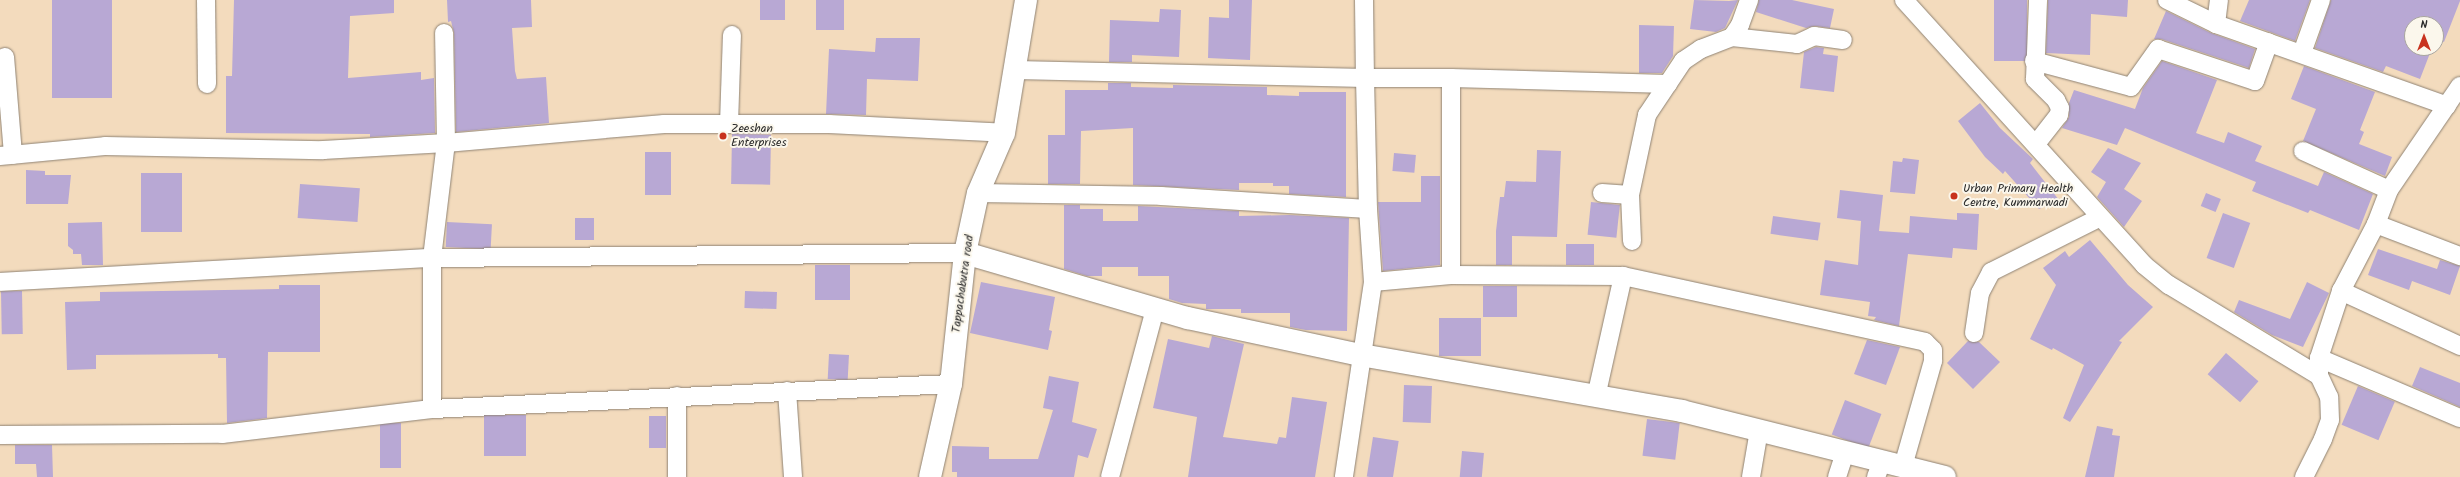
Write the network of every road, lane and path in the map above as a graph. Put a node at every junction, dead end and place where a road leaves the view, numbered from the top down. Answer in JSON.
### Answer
{"nodes":[{"id":1,"x":206,"y":0,"type":"edge"},
{"id":2,"x":1026,"y":0,"type":"edge"},
{"id":3,"x":1364,"y":0,"type":"edge"},
{"id":4,"x":1749,"y":0,"type":"edge"},
{"id":5,"x":1904,"y":0,"type":"edge"},
{"id":6,"x":2038,"y":0,"type":"edge"},
{"id":7,"x":2167,"y":0,"type":"edge"},
{"id":8,"x":2219,"y":0,"type":"edge"},
{"id":9,"x":2321,"y":0,"type":"edge"},
{"id":10,"x":2216,"y":24,"type":"junction"},
{"id":11,"x":444,"y":33,"type":"dead end"},
{"id":12,"x":732,"y":35,"type":"dead end"},
{"id":13,"x":1732,"y":38,"type":"junction"},
{"id":14,"x":1843,"y":40,"type":"dead end"},
{"id":15,"x":2269,"y":42,"type":"junction"},
{"id":16,"x":2302,"y":53,"type":"junction"},
{"id":17,"x":5,"y":57,"type":"dead end"},
{"id":18,"x":2034,"y":61,"type":"junction"},
{"id":19,"x":1016,"y":70,"type":"junction"},
{"id":20,"x":1366,"y":78,"type":"junction"},
{"id":21,"x":1451,"y":78,"type":"junction"},
{"id":22,"x":207,"y":84,"type":"dead end"},
{"id":23,"x":1668,"y":84,"type":"junction"},
{"id":24,"x":2460,"y":86,"type":"edge"},
{"id":25,"x":2447,"y":106,"type":"junction"},
{"id":26,"x":729,"y":124,"type":"junction"},
{"id":27,"x":1004,"y":133,"type":"junction"},
{"id":28,"x":446,"y":143,"type":"junction"},
{"id":29,"x":2036,"y":144,"type":"junction"},
{"id":30,"x":2302,"y":151,"type":"dead end"},
{"id":31,"x":6,"y":155,"type":"edge"},
{"id":32,"x":2389,"y":190,"type":"junction"},
{"id":33,"x":978,"y":193,"type":"junction"},
{"id":34,"x":1602,"y":193,"type":"dead end"},
{"id":35,"x":1630,"y":195,"type":"junction"},
{"id":36,"x":1368,"y":209,"type":"junction"},
{"id":37,"x":2099,"y":218,"type":"junction"},
{"id":38,"x":2376,"y":224,"type":"junction"},
{"id":39,"x":1632,"y":241,"type":"dead end"},
{"id":40,"x":965,"y":253,"type":"junction"},
{"id":41,"x":2460,"y":256,"type":"edge"},
{"id":42,"x":432,"y":258,"type":"junction"},
{"id":43,"x":1451,"y":276,"type":"junction"},
{"id":44,"x":1623,"y":276,"type":"junction"},
{"id":45,"x":0,"y":282,"type":"edge"},
{"id":46,"x":1373,"y":282,"type":"junction"},
{"id":47,"x":2341,"y":291,"type":"junction"},
{"id":48,"x":1155,"y":309,"type":"junction"},
{"id":49,"x":1974,"y":332,"type":"dead end"},
{"id":50,"x":2460,"y":346,"type":"edge"},
{"id":51,"x":1362,"y":356,"type":"junction"},
{"id":52,"x":2319,"y":367,"type":"junction"},
{"id":53,"x":951,"y":384,"type":"junction"},
{"id":54,"x":787,"y":391,"type":"junction"},
{"id":55,"x":677,"y":396,"type":"junction"},
{"id":56,"x":1596,"y":397,"type":"junction"},
{"id":57,"x":432,"y":409,"type":"junction"},
{"id":58,"x":2460,"y":418,"type":"edge"},
{"id":59,"x":1759,"y":430,"type":"junction"},
{"id":60,"x":0,"y":435,"type":"edge"},
{"id":61,"x":1846,"y":452,"type":"junction"},
{"id":62,"x":1903,"y":466,"type":"junction"},
{"id":63,"x":1879,"y":469,"type":"edge"},
{"id":64,"x":677,"y":477,"type":"edge"},
{"id":65,"x":793,"y":477,"type":"edge"},
{"id":66,"x":930,"y":477,"type":"edge"},
{"id":67,"x":1110,"y":477,"type":"edge"},
{"id":68,"x":1344,"y":477,"type":"edge"},
{"id":69,"x":1751,"y":477,"type":"edge"},
{"id":70,"x":1837,"y":477,"type":"edge"},
{"id":71,"x":1945,"y":477,"type":"edge"},
{"id":72,"x":2304,"y":477,"type":"edge"}],
"edges":[{"from":1,"to":22,"type":"street"},
{"from":2,"to":19,"type":"street","name":"Tappachabutra road"},
{"from":3,"to":20,"type":"street"},
{"from":4,"to":13,"type":"street"},
{"from":5,"to":29,"type":"street"},
{"from":6,"to":18,"type":"street"},
{"from":7,"to":10,"type":"street"},
{"from":8,"to":10,"type":"street"},
{"from":9,"to":16,"type":"street"},
{"from":10,"to":15,"type":"street"},
{"from":11,"to":28,"type":"street"},
{"from":12,"to":26,"type":"street"},
{"from":13,"to":14,"type":"street"},
{"from":13,"to":23,"type":"street"},
{"from":15,"to":16,"type":"street"},
{"from":15,"to":18,"type":"street"},
{"from":16,"to":25,"type":"street"},
{"from":17,"to":31,"type":"street"},
{"from":18,"to":29,"type":"street"},
{"from":19,"to":20,"type":"street"},
{"from":19,"to":27,"type":"street","name":"Tappachabutra road"},
{"from":20,"to":21,"type":"street"},
{"from":20,"to":36,"type":"street"},
{"from":21,"to":23,"type":"street"},
{"from":21,"to":43,"type":"street"},
{"from":23,"to":35,"type":"street"},
{"from":24,"to":25,"type":"street"},
{"from":25,"to":32,"type":"street"},
{"from":26,"to":27,"type":"street"},
{"from":26,"to":28,"type":"street"},
{"from":27,"to":33,"type":"street","name":"Tappachabutra road"},
{"from":28,"to":31,"type":"street"},
{"from":28,"to":42,"type":"street"},
{"from":29,"to":37,"type":"street"},
{"from":30,"to":32,"type":"street"},
{"from":32,"to":38,"type":"street"},
{"from":33,"to":36,"type":"street"},
{"from":33,"to":40,"type":"street","name":"Tappachabutra road"},
{"from":34,"to":35,"type":"street"},
{"from":35,"to":39,"type":"street"},
{"from":36,"to":46,"type":"street"},
{"from":37,"to":49,"type":"street"},
{"from":37,"to":52,"type":"street"},
{"from":38,"to":41,"type":"street"},
{"from":38,"to":47,"type":"street"},
{"from":40,"to":42,"type":"street"},
{"from":40,"to":48,"type":"street"},
{"from":40,"to":53,"type":"street","name":"Tappachabutra road"},
{"from":42,"to":45,"type":"street"},
{"from":42,"to":57,"type":"street"},
{"from":43,"to":44,"type":"street"},
{"from":43,"to":46,"type":"street"},
{"from":44,"to":56,"type":"street"},
{"from":44,"to":62,"type":"street"},
{"from":46,"to":51,"type":"street"},
{"from":47,"to":50,"type":"street"},
{"from":47,"to":52,"type":"street"},
{"from":48,"to":51,"type":"street"},
{"from":48,"to":67,"type":"street"},
{"from":51,"to":56,"type":"street"},
{"from":51,"to":68,"type":"street"},
{"from":52,"to":58,"type":"street"},
{"from":52,"to":72,"type":"street"},
{"from":53,"to":54,"type":"street"},
{"from":53,"to":66,"type":"street","name":"Tappachabutra road"},
{"from":54,"to":55,"type":"street"},
{"from":54,"to":65,"type":"street"},
{"from":55,"to":57,"type":"street"},
{"from":55,"to":64,"type":"street"},
{"from":56,"to":59,"type":"street"},
{"from":57,"to":60,"type":"street"},
{"from":59,"to":61,"type":"street"},
{"from":59,"to":69,"type":"street"},
{"from":61,"to":63,"type":"street"},
{"from":61,"to":70,"type":"street"},
{"from":62,"to":63,"type":"street"},
{"from":62,"to":71,"type":"street"}]}
